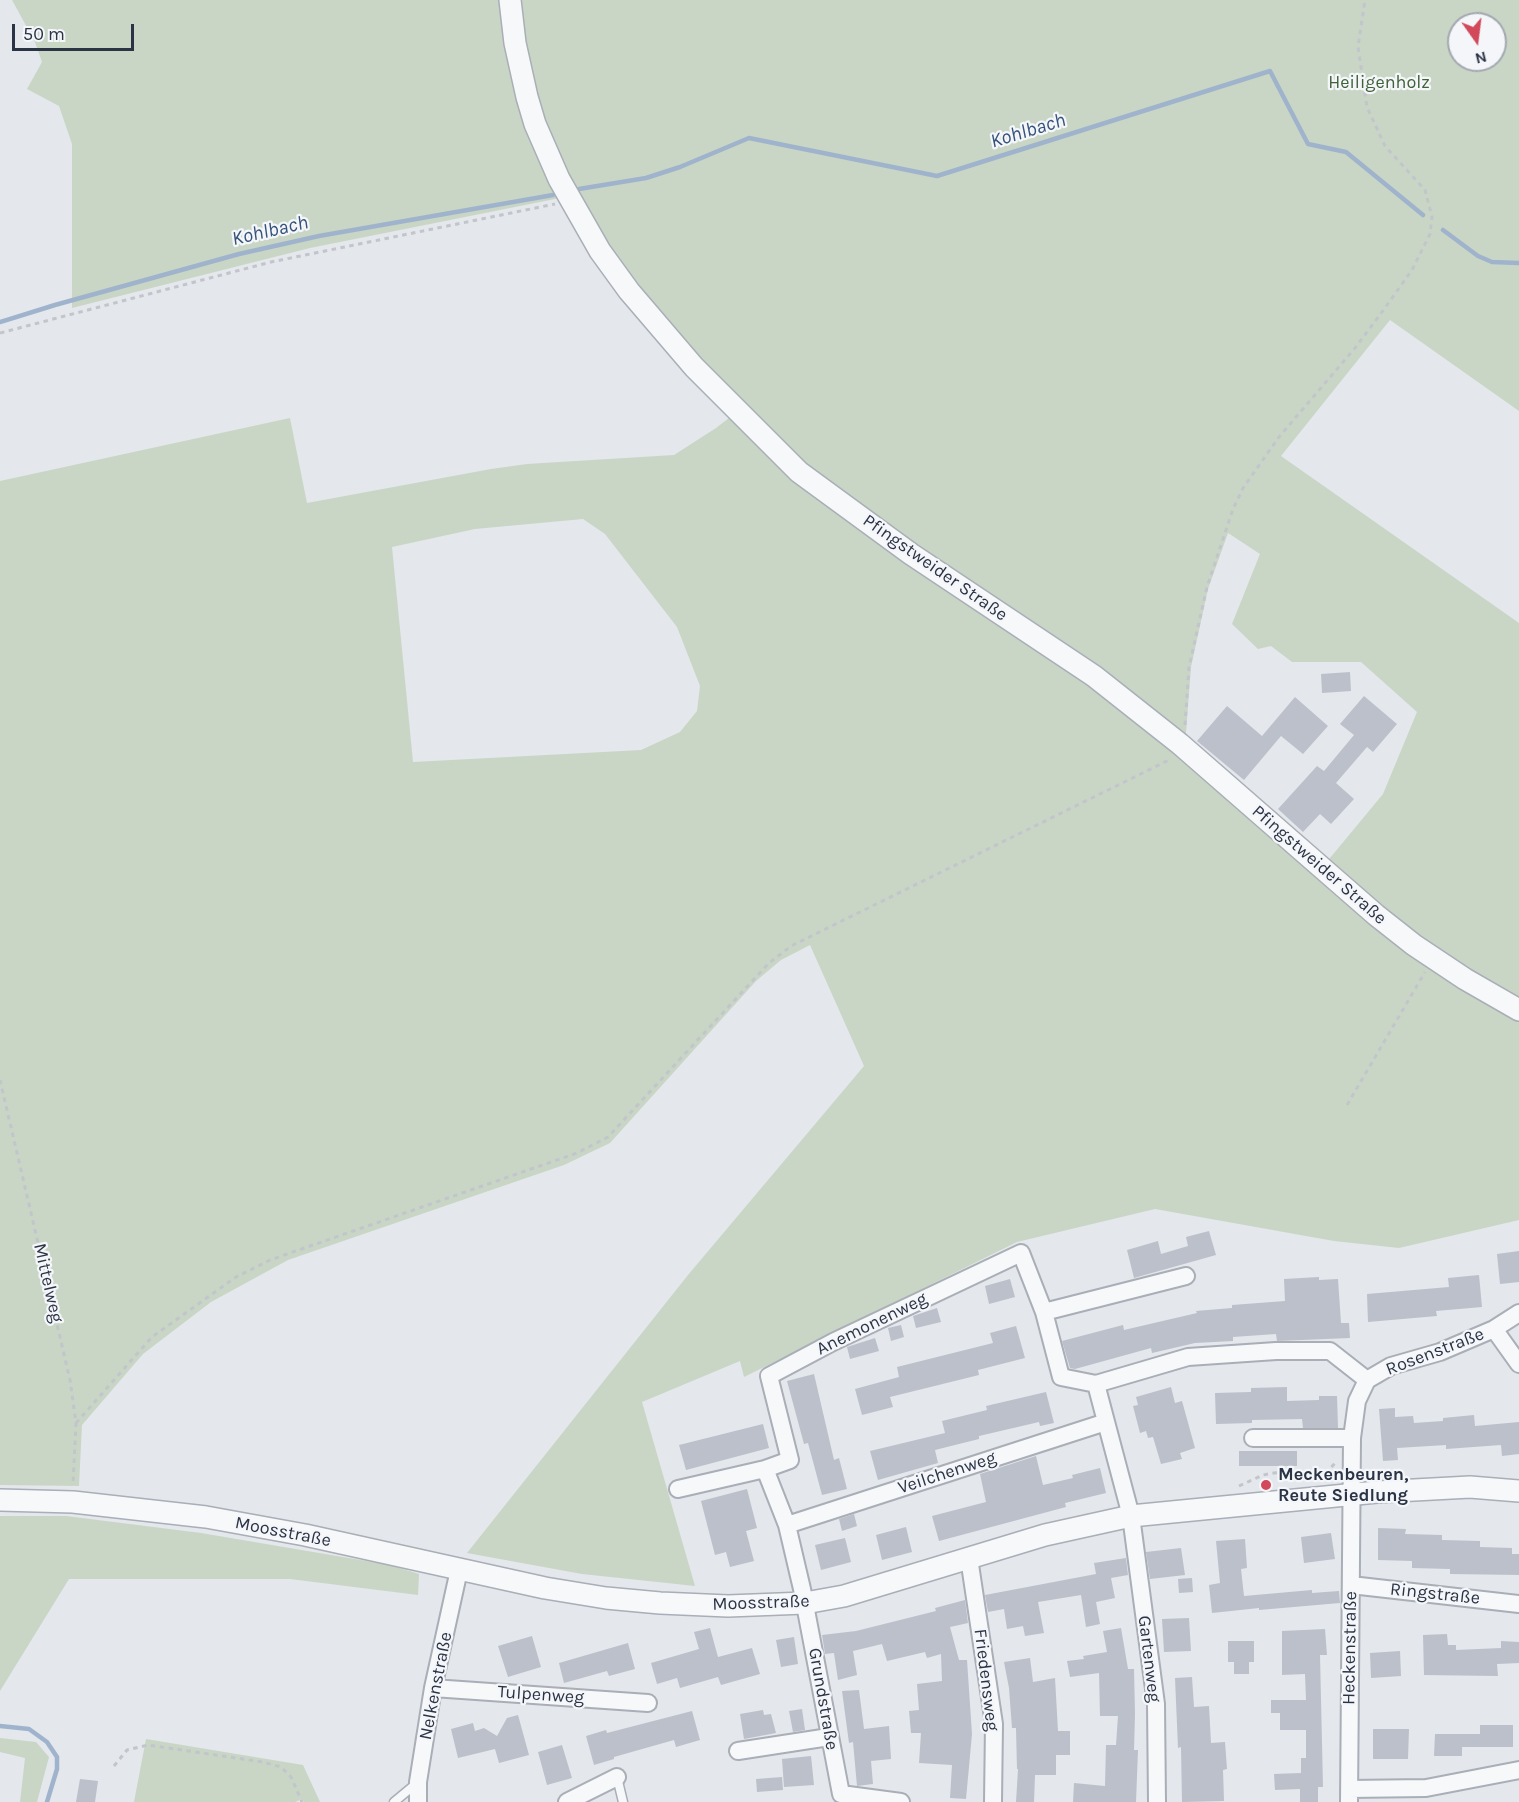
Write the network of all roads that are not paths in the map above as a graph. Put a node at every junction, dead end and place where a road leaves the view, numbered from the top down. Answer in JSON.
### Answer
{"nodes":[{"id":1,"x":510,"y":0,"type":"edge"},
{"id":2,"x":1519,"y":1010,"type":"edge"},
{"id":3,"x":1186,"y":1276,"type":"dead end"},
{"id":4,"x":1044,"y":1312,"type":"junction"},
{"id":5,"x":1519,"y":1313,"type":"edge"},
{"id":6,"x":1494,"y":1329,"type":"junction"},
{"id":7,"x":1519,"y":1364,"type":"edge"},
{"id":8,"x":1367,"y":1380,"type":"junction"},
{"id":9,"x":1096,"y":1384,"type":"junction"},
{"id":10,"x":1107,"y":1422,"type":"junction"},
{"id":11,"x":1253,"y":1438,"type":"dead end"},
{"id":12,"x":1352,"y":1438,"type":"junction"},
{"id":13,"x":765,"y":1469,"type":"junction"},
{"id":14,"x":678,"y":1489,"type":"dead end"},
{"id":15,"x":1519,"y":1491,"type":"edge"},
{"id":16,"x":1353,"y":1494,"type":"junction"},
{"id":17,"x":0,"y":1500,"type":"edge"},
{"id":18,"x":1131,"y":1516,"type":"junction"},
{"id":19,"x":787,"y":1525,"type":"junction"},
{"id":20,"x":969,"y":1558,"type":"junction"},
{"id":21,"x":459,"y":1570,"type":"junction"},
{"id":22,"x":1351,"y":1585,"type":"junction"},
{"id":23,"x":805,"y":1603,"type":"junction"},
{"id":24,"x":1519,"y":1604,"type":"edge"},
{"id":25,"x":433,"y":1688,"type":"junction"},
{"id":26,"x":648,"y":1703,"type":"dead end"},
{"id":27,"x":829,"y":1737,"type":"junction"},
{"id":28,"x":738,"y":1751,"type":"dead end"},
{"id":29,"x":1519,"y":1770,"type":"edge"},
{"id":30,"x":616,"y":1777,"type":"joint"},
{"id":31,"x":418,"y":1782,"type":"junction"},
{"id":32,"x":1349,"y":1795,"type":"edge"},
{"id":33,"x":394,"y":1802,"type":"edge"},
{"id":34,"x":418,"y":1802,"type":"edge"},
{"id":35,"x":567,"y":1802,"type":"edge"},
{"id":36,"x":623,"y":1802,"type":"edge"},
{"id":37,"x":901,"y":1802,"type":"edge"},
{"id":38,"x":993,"y":1802,"type":"edge"},
{"id":39,"x":1156,"y":1802,"type":"edge"}],
"edges":[{"from":1,"to":2,"type":"street","name":"Pfingstweider Straße"},
{"from":3,"to":4,"type":"street"},
{"from":4,"to":9,"type":"street","name":"Anemonenweg"},
{"from":4,"to":13,"type":"street","name":"Anemonenweg"},
{"from":5,"to":6,"type":"street","name":"Rosenstraße"},
{"from":6,"to":7,"type":"street","name":"Rosenstraße"},
{"from":6,"to":8,"type":"street","name":"Rosenstraße"},
{"from":8,"to":9,"type":"street","name":"Anemonenweg"},
{"from":8,"to":12,"type":"street","name":"Rosenstraße"},
{"from":9,"to":10,"type":"street"},
{"from":10,"to":18,"type":"street"},
{"from":10,"to":19,"type":"street","name":"Veilchenweg"},
{"from":11,"to":12,"type":"street"},
{"from":12,"to":16,"type":"street","name":"Rosenstraße"},
{"from":13,"to":14,"type":"street","name":"Anemonenweg"},
{"from":13,"to":19,"type":"street"},
{"from":15,"to":16,"type":"street","name":"Moosstraße"},
{"from":16,"to":18,"type":"street","name":"Moosstraße"},
{"from":16,"to":22,"type":"street","name":"Heckenstraße"},
{"from":17,"to":21,"type":"street","name":"Moosstraße"},
{"from":18,"to":20,"type":"street","name":"Moosstraße"},
{"from":18,"to":39,"type":"street","name":"Gartenweg"},
{"from":19,"to":23,"type":"street"},
{"from":20,"to":23,"type":"street","name":"Moosstraße"},
{"from":20,"to":38,"type":"street","name":"Friedensweg"},
{"from":21,"to":23,"type":"street","name":"Moosstraße"},
{"from":21,"to":25,"type":"street","name":"Nelkenstraße"},
{"from":22,"to":24,"type":"street","name":"Ringstraße"},
{"from":22,"to":32,"type":"street","name":"Heckenstraße"},
{"from":23,"to":27,"type":"street","name":"Grundstraße"},
{"from":25,"to":26,"type":"street","name":"Tulpenweg"},
{"from":25,"to":31,"type":"street","name":"Nelkenstraße"},
{"from":27,"to":28,"type":"street"},
{"from":27,"to":37,"type":"street","name":"Grundstraße"},
{"from":29,"to":32,"type":"street"},
{"from":30,"to":35,"type":"street"},
{"from":30,"to":36,"type":"lane"},
{"from":31,"to":33,"type":"lane"},
{"from":31,"to":34,"type":"street","name":"Nelkenstraße"}]}
